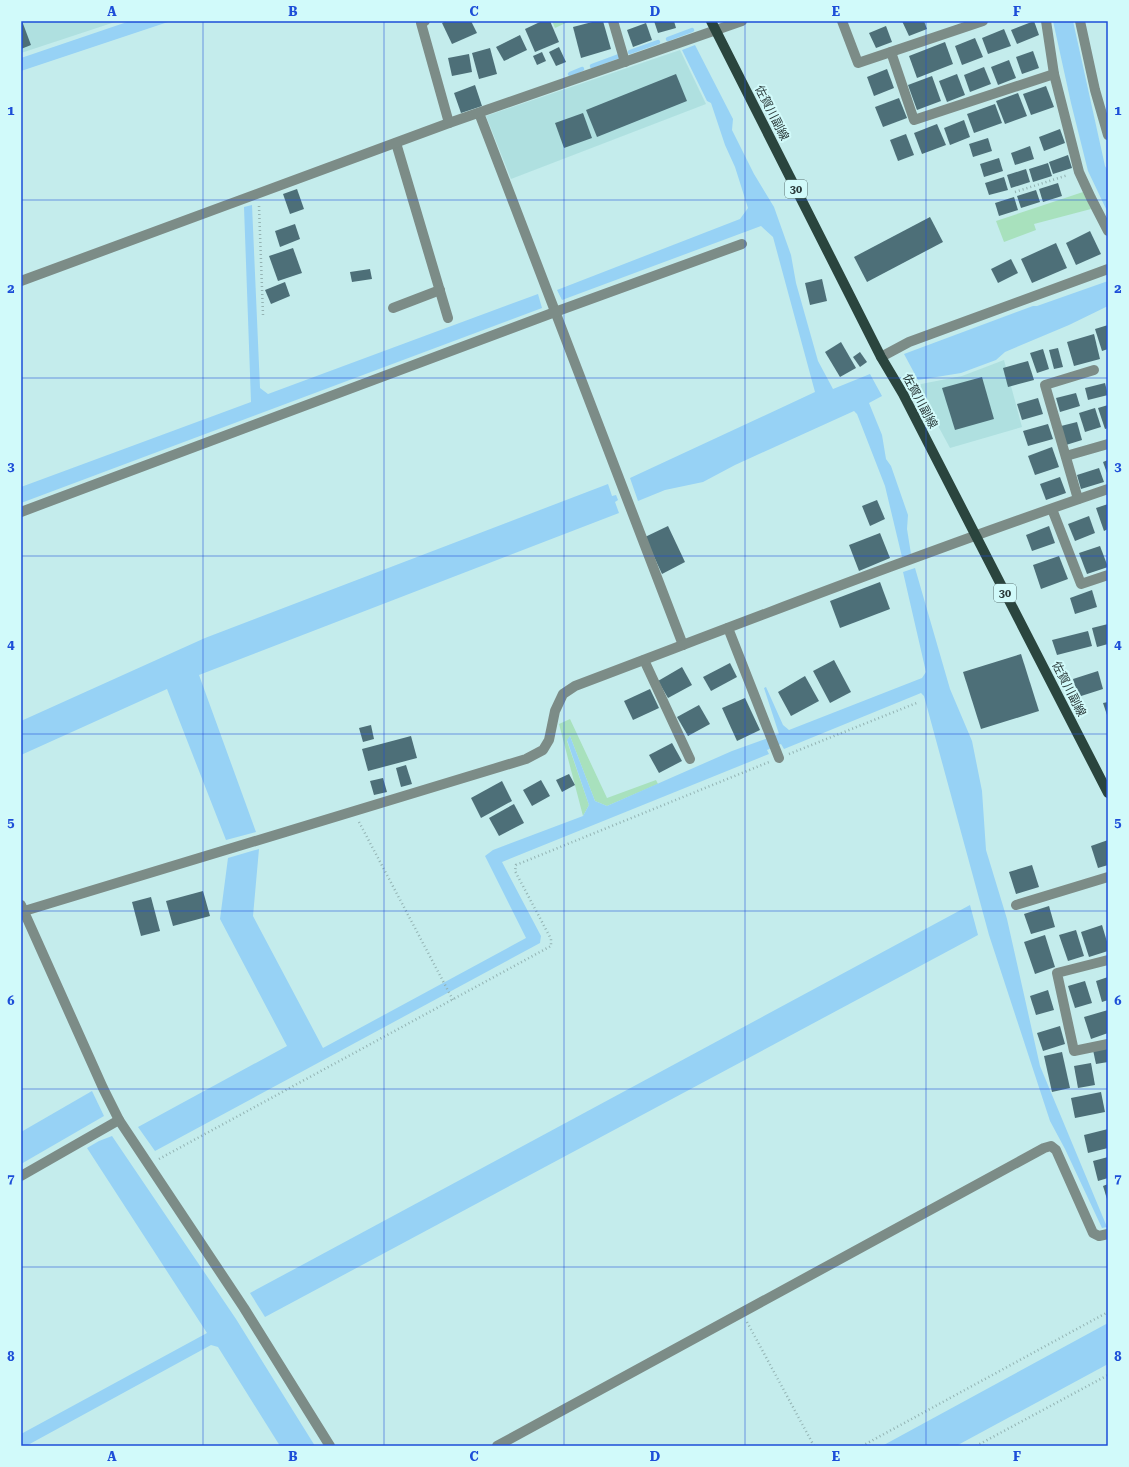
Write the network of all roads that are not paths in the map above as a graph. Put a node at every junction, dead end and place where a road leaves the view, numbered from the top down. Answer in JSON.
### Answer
{"nodes":[{"id":1,"x":425,"y":21,"type":"edge"},
{"id":2,"x":613,"y":21,"type":"edge"},
{"id":3,"x":742,"y":21,"type":"edge"},
{"id":4,"x":842,"y":21,"type":"edge"},
{"id":5,"x":983,"y":21,"type":"edge"},
{"id":6,"x":1046,"y":21,"type":"edge"},
{"id":7,"x":1080,"y":21,"type":"edge"},
{"id":8,"x":713,"y":26,"type":"edge"},
{"id":9,"x":891,"y":52,"type":"junction"},
{"id":10,"x":625,"y":62,"type":"junction"},
{"id":11,"x":1054,"y":74,"type":"junction"},
{"id":12,"x":479,"y":113,"type":"junction"},
{"id":13,"x":449,"y":123,"type":"junction"},
{"id":14,"x":1108,"y":135,"type":"edge"},
{"id":15,"x":396,"y":143,"type":"junction"},
{"id":16,"x":1108,"y":231,"type":"edge"},
{"id":17,"x":742,"y":244,"type":"dead end"},
{"id":18,"x":1108,"y":269,"type":"edge"},
{"id":19,"x":21,"y":282,"type":"edge"},
{"id":20,"x":440,"y":290,"type":"junction"},
{"id":21,"x":393,"y":308,"type":"dead end"},
{"id":22,"x":555,"y":312,"type":"junction"},
{"id":23,"x":448,"y":318,"type":"dead end"},
{"id":24,"x":881,"y":357,"type":"junction"},
{"id":25,"x":1094,"y":370,"type":"dead end"},
{"id":26,"x":1108,"y":444,"type":"edge"},
{"id":27,"x":1066,"y":456,"type":"junction"},
{"id":28,"x":1108,"y":489,"type":"edge"},
{"id":29,"x":1078,"y":499,"type":"junction"},
{"id":30,"x":1052,"y":509,"type":"junction"},
{"id":31,"x":21,"y":512,"type":"edge"},
{"id":32,"x":976,"y":535,"type":"junction"},
{"id":33,"x":1108,"y":575,"type":"edge"},
{"id":34,"x":728,"y":628,"type":"junction"},
{"id":35,"x":682,"y":646,"type":"junction"},
{"id":36,"x":644,"y":660,"type":"junction"},
{"id":37,"x":777,"y":755,"type":"road end"},
{"id":38,"x":690,"y":759,"type":"dead end"},
{"id":39,"x":1108,"y":793,"type":"edge"},
{"id":40,"x":1108,"y":876,"type":"edge"},
{"id":41,"x":1016,"y":905,"type":"dead end"},
{"id":42,"x":22,"y":910,"type":"edge"},
{"id":43,"x":1108,"y":960,"type":"edge"},
{"id":44,"x":1108,"y":1044,"type":"edge"},
{"id":45,"x":119,"y":1120,"type":"junction"},
{"id":46,"x":21,"y":1176,"type":"edge"},
{"id":47,"x":1108,"y":1234,"type":"edge"},
{"id":48,"x":330,"y":1446,"type":"edge"},
{"id":49,"x":497,"y":1446,"type":"edge"}],
"edges":[{"from":1,"to":13,"type":"street"},
{"from":2,"to":10,"type":"street"},
{"from":3,"to":8,"type":"street"},
{"from":4,"to":9,"type":"street"},
{"from":5,"to":9,"type":"street"},
{"from":6,"to":11,"type":"street"},
{"from":7,"to":14,"type":"street"},
{"from":8,"to":10,"type":"street"},
{"from":8,"to":24,"type":"main road","name":"佐賀川副線","number":"30"},
{"from":9,"to":11,"type":"street"},
{"from":10,"to":12,"type":"street"},
{"from":11,"to":16,"type":"street"},
{"from":12,"to":13,"type":"street"},
{"from":12,"to":22,"type":"street"},
{"from":13,"to":15,"type":"street"},
{"from":15,"to":19,"type":"street"},
{"from":15,"to":20,"type":"street"},
{"from":17,"to":22,"type":"street"},
{"from":18,"to":24,"type":"street"},
{"from":20,"to":21,"type":"street"},
{"from":20,"to":23,"type":"street"},
{"from":22,"to":31,"type":"street"},
{"from":22,"to":35,"type":"street"},
{"from":24,"to":32,"type":"main road","name":"佐賀川副線","number":"30"},
{"from":25,"to":27,"type":"street"},
{"from":26,"to":27,"type":"street"},
{"from":27,"to":29,"type":"street"},
{"from":28,"to":29,"type":"street"},
{"from":29,"to":30,"type":"street"},
{"from":30,"to":32,"type":"street"},
{"from":30,"to":33,"type":"street"},
{"from":32,"to":34,"type":"street"},
{"from":32,"to":39,"type":"main road","name":"佐賀川副線","number":"30"},
{"from":34,"to":35,"type":"street"},
{"from":34,"to":37,"type":"street"},
{"from":35,"to":36,"type":"street"},
{"from":36,"to":38,"type":"street"},
{"from":36,"to":42,"type":"street"},
{"from":40,"to":41,"type":"street"},
{"from":42,"to":45,"type":"street"},
{"from":43,"to":44,"type":"street"},
{"from":45,"to":46,"type":"street"},
{"from":45,"to":48,"type":"street"},
{"from":47,"to":49,"type":"street"}]}
